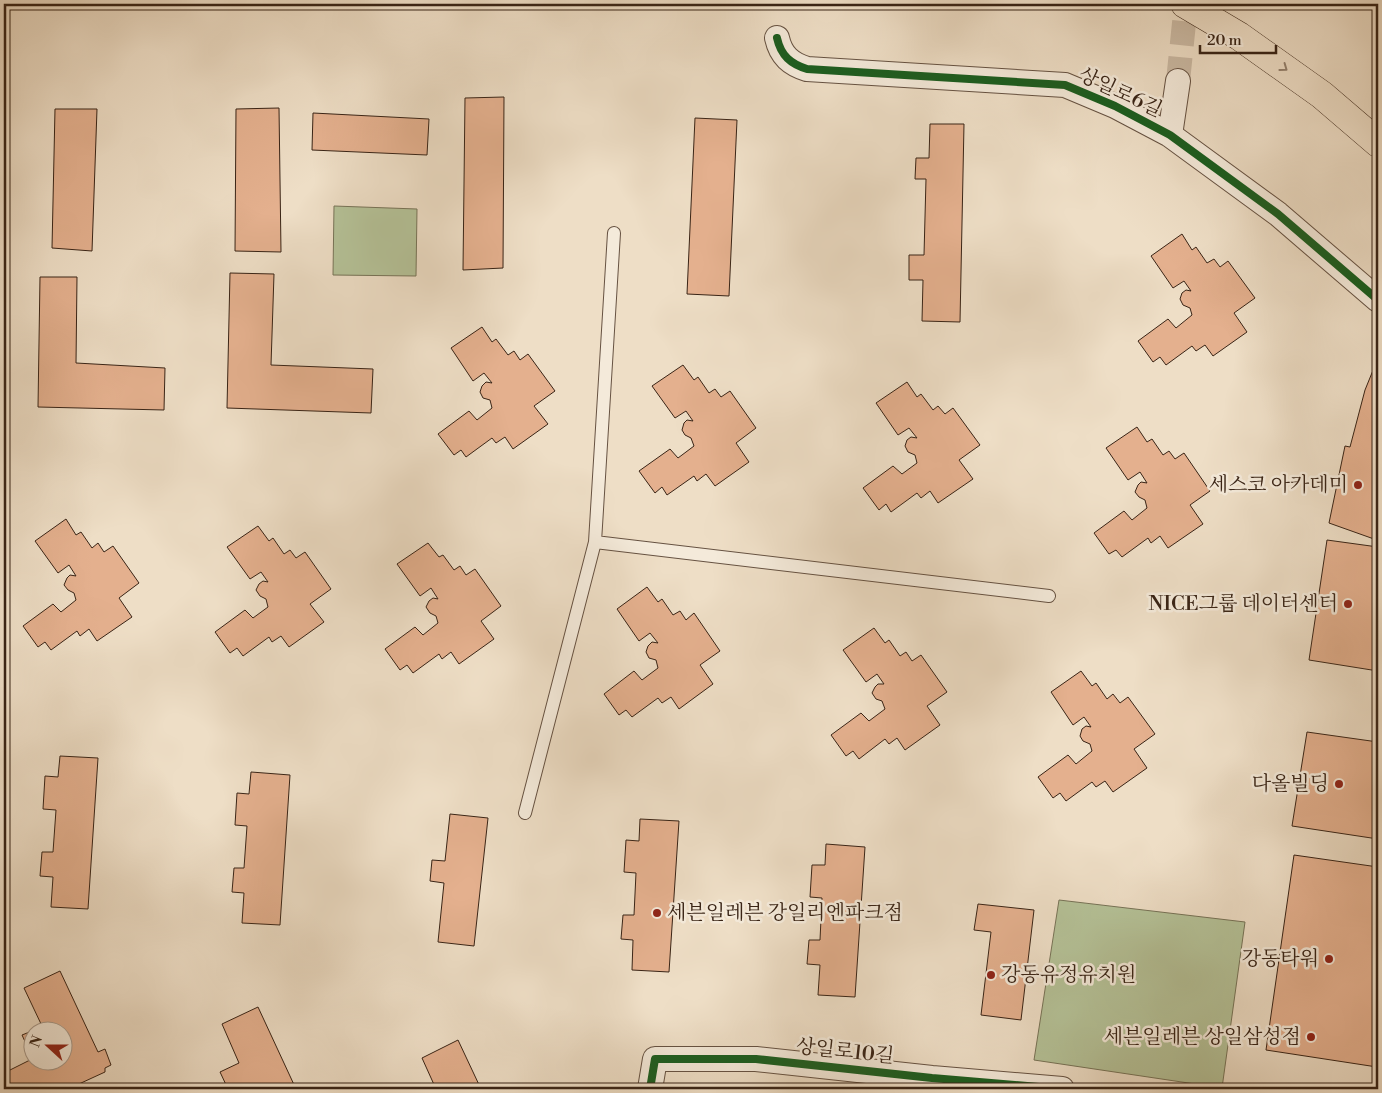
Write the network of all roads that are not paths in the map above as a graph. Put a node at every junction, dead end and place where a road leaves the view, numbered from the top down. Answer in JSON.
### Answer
{"nodes":[{"id":1,"x":1185,"y":4,"type":"edge"},
{"id":2,"x":777,"y":38,"type":"dead end"},
{"id":3,"x":1178,"y":81,"type":"tunnel mouth"},
{"id":4,"x":1170,"y":135,"type":"junction"},
{"id":5,"x":1378,"y":143,"type":"edge"},
{"id":6,"x":614,"y":234,"type":"dead end"},
{"id":7,"x":1378,"y":300,"type":"edge"},
{"id":8,"x":595,"y":542,"type":"junction"},
{"id":9,"x":1049,"y":596,"type":"dead end"},
{"id":10,"x":525,"y":813,"type":"dead end"},
{"id":11,"x":650,"y":1089,"type":"edge"},
{"id":12,"x":1062,"y":1089,"type":"edge"}],
"edges":[{"from":1,"to":5,"type":"highway","one_way":true},
{"from":2,"to":4,"type":"street","name":"상일로6길"},
{"from":3,"to":4,"type":"street"},
{"from":4,"to":7,"type":"street","name":"상일로6길"},
{"from":6,"to":8,"type":"lane"},
{"from":8,"to":9,"type":"lane"},
{"from":8,"to":10,"type":"lane"},
{"from":11,"to":12,"type":"street","name":"상일로10길"}]}
